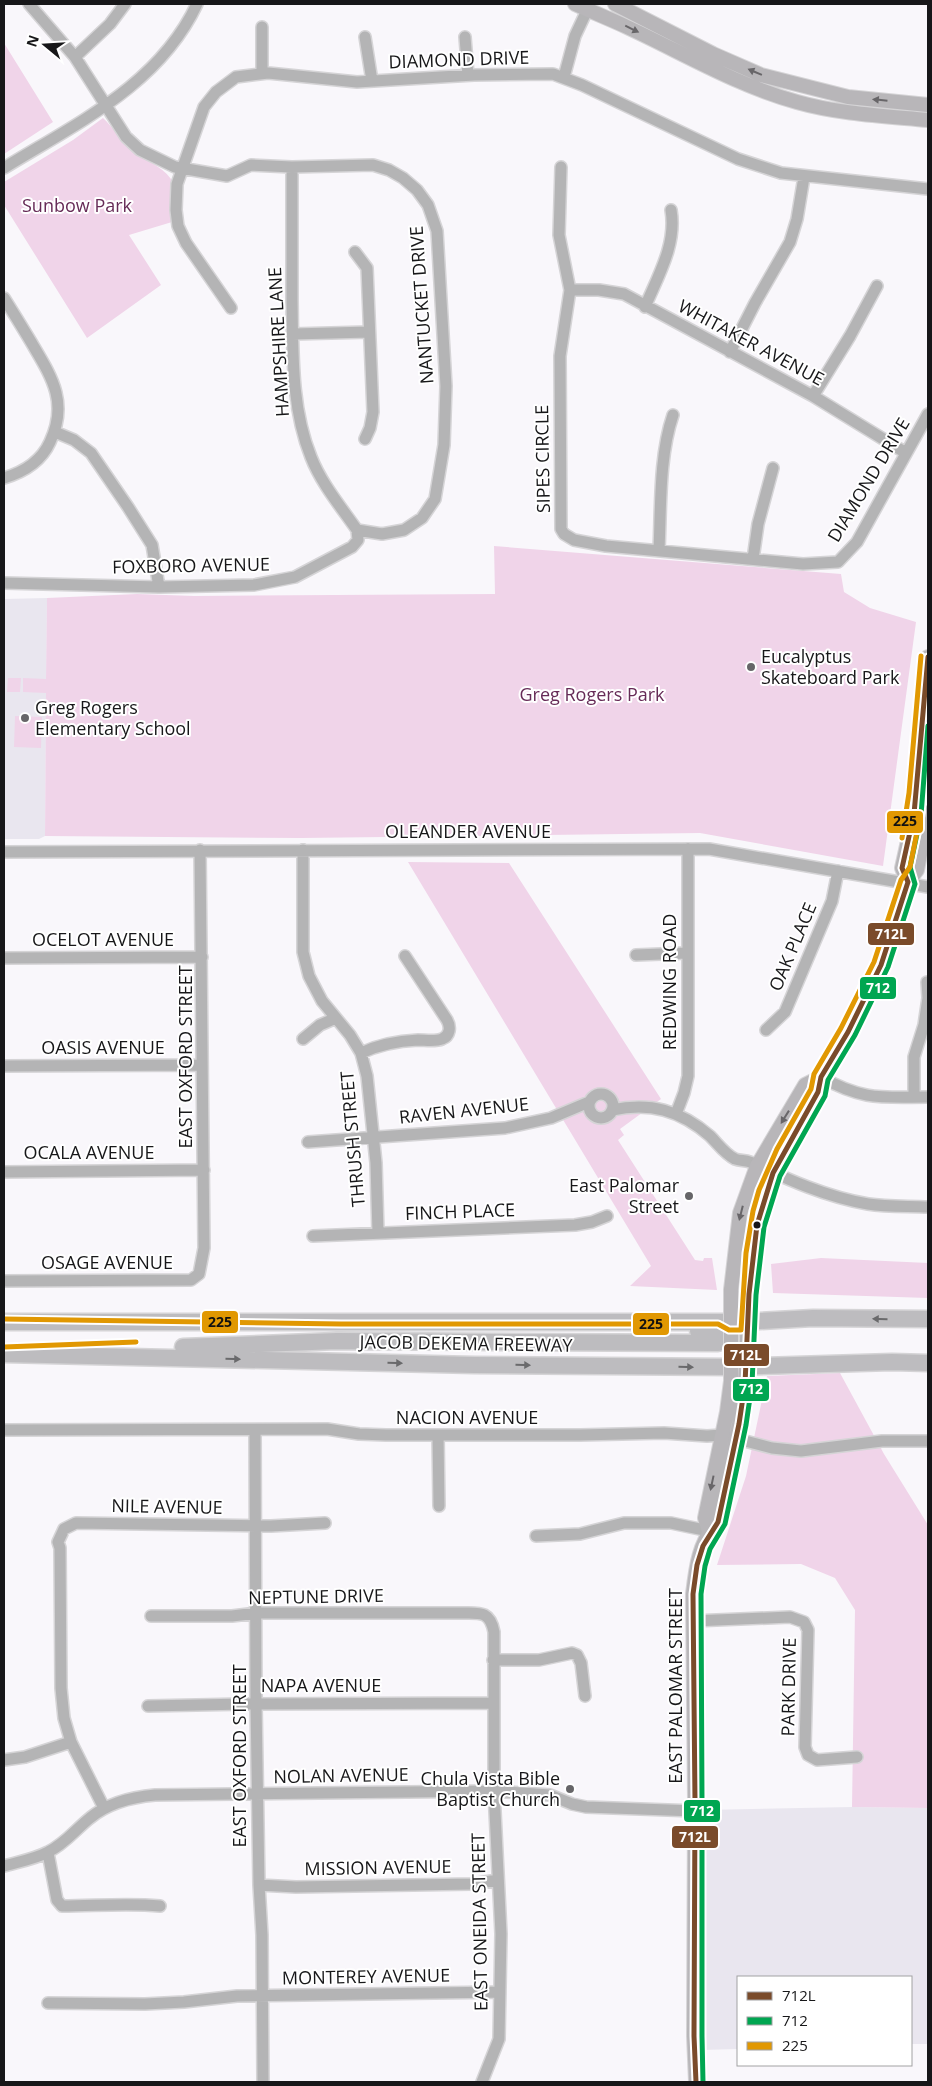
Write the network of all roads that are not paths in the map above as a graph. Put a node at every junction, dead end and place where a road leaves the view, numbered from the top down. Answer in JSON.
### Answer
{"nodes":[{"id":1,"x":28,"y":4,"type":"edge"},
{"id":2,"x":125,"y":4,"type":"edge"},
{"id":3,"x":197,"y":4,"type":"edge"},
{"id":4,"x":615,"y":4,"type":"edge"},
{"id":5,"x":584,"y":6,"type":"edge"},
{"id":6,"x":262,"y":27,"type":"dead end"},
{"id":7,"x":365,"y":37,"type":"dead end"},
{"id":8,"x":465,"y":37,"type":"dead end"},
{"id":9,"x":75,"y":57,"type":"junction"},
{"id":10,"x":262,"y":74,"type":"junction"},
{"id":11,"x":468,"y":75,"type":"junction"},
{"id":12,"x":564,"y":77,"type":"junction"},
{"id":13,"x":372,"y":81,"type":"junction"},
{"id":14,"x":802,"y":87,"type":"junction"},
{"id":15,"x":798,"y":103,"type":"junction"},
{"id":16,"x":107,"y":105,"type":"junction"},
{"id":17,"x":928,"y":105,"type":"edge"},
{"id":18,"x":928,"y":120,"type":"edge"},
{"id":19,"x":292,"y":167,"type":"junction"},
{"id":20,"x":561,"y":167,"type":"dead end"},
{"id":21,"x":4,"y":168,"type":"edge"},
{"id":22,"x":182,"y":168,"type":"junction"},
{"id":23,"x":804,"y":177,"type":"junction"},
{"id":24,"x":928,"y":189,"type":"edge"},
{"id":25,"x":671,"y":210,"type":"dead end"},
{"id":26,"x":355,"y":252,"type":"dead end"},
{"id":27,"x":877,"y":286,"type":"dead end"},
{"id":28,"x":570,"y":290,"type":"junction"},
{"id":29,"x":4,"y":298,"type":"edge"},
{"id":30,"x":645,"y":307,"type":"junction"},
{"id":31,"x":231,"y":308,"type":"dead end"},
{"id":32,"x":370,"y":332,"type":"junction"},
{"id":33,"x":292,"y":334,"type":"junction"},
{"id":34,"x":730,"y":352,"type":"junction"},
{"id":35,"x":813,"y":396,"type":"junction"},
{"id":36,"x":928,"y":414,"type":"edge"},
{"id":37,"x":672,"y":415,"type":"dead end"},
{"id":38,"x":55,"y":432,"type":"junction"},
{"id":39,"x":365,"y":439,"type":"dead end"},
{"id":40,"x":906,"y":453,"type":"junction"},
{"id":41,"x":773,"y":468,"type":"dead end"},
{"id":42,"x":4,"y":478,"type":"edge"},
{"id":43,"x":357,"y":530,"type":"junction"},
{"id":44,"x":659,"y":550,"type":"junction"},
{"id":45,"x":753,"y":559,"type":"junction"},
{"id":46,"x":838,"y":562,"type":"joint"},
{"id":47,"x":4,"y":583,"type":"edge"},
{"id":48,"x":159,"y":586,"type":"junction"},
{"id":49,"x":928,"y":657,"type":"edge"},
{"id":50,"x":928,"y":813,"type":"edge"},
{"id":51,"x":688,"y":849,"type":"junction"},
{"id":52,"x":200,"y":850,"type":"junction"},
{"id":53,"x":303,"y":850,"type":"junction"},
{"id":54,"x":4,"y":852,"type":"edge"},
{"id":55,"x":838,"y":871,"type":"junction"},
{"id":56,"x":908,"y":882,"type":"junction"},
{"id":57,"x":928,"y":886,"type":"edge"},
{"id":58,"x":687,"y":953,"type":"junction"},
{"id":59,"x":636,"y":955,"type":"dead end"},
{"id":60,"x":202,"y":956,"type":"junction"},
{"id":61,"x":405,"y":956,"type":"dead end"},
{"id":62,"x":4,"y":958,"type":"edge"},
{"id":63,"x":927,"y":982,"type":"dead end"},
{"id":64,"x":336,"y":1018,"type":"junction"},
{"id":65,"x":766,"y":1030,"type":"dead end"},
{"id":66,"x":303,"y":1039,"type":"dead end"},
{"id":67,"x":361,"y":1053,"type":"junction"},
{"id":68,"x":202,"y":1065,"type":"junction"},
{"id":69,"x":4,"y":1066,"type":"edge"},
{"id":70,"x":822,"y":1078,"type":"junction"},
{"id":71,"x":914,"y":1097,"type":"junction"},
{"id":72,"x":928,"y":1097,"type":"edge"},
{"id":73,"x":609,"y":1098,"type":"junction"},
{"id":74,"x":589,"y":1102,"type":"junction"},
{"id":75,"x":632,"y":1106,"type":"junction"},
{"id":76,"x":612,"y":1110,"type":"junction"},
{"id":77,"x":592,"y":1114,"type":"junction"},
{"id":78,"x":676,"y":1114,"type":"junction"},
{"id":79,"x":557,"y":1116,"type":"junction"},
{"id":80,"x":374,"y":1137,"type":"junction"},
{"id":81,"x":308,"y":1142,"type":"dead end"},
{"id":82,"x":757,"y":1166,"type":"junction"},
{"id":83,"x":204,"y":1170,"type":"junction"},
{"id":84,"x":4,"y":1172,"type":"edge"},
{"id":85,"x":773,"y":1173,"type":"junction"},
{"id":86,"x":928,"y":1207,"type":"edge"},
{"id":87,"x":607,"y":1216,"type":"dead end"},
{"id":88,"x":378,"y":1233,"type":"junction"},
{"id":89,"x":313,"y":1236,"type":"dead end"},
{"id":90,"x":202,"y":1264,"type":"joint"},
{"id":91,"x":4,"y":1281,"type":"edge"},
{"id":92,"x":928,"y":1319,"type":"edge"},
{"id":93,"x":4,"y":1322,"type":"edge"},
{"id":94,"x":4,"y":1326,"type":"edge"},
{"id":95,"x":612,"y":1336,"type":"junction"},
{"id":96,"x":735,"y":1338,"type":"junction"},
{"id":97,"x":4,"y":1354,"type":"edge"},
{"id":98,"x":27,"y":1354,"type":"junction"},
{"id":99,"x":928,"y":1363,"type":"edge"},
{"id":100,"x":4,"y":1430,"type":"edge"},
{"id":101,"x":255,"y":1430,"type":"junction"},
{"id":102,"x":438,"y":1435,"type":"junction"},
{"id":103,"x":729,"y":1437,"type":"junction"},
{"id":104,"x":928,"y":1440,"type":"edge"},
{"id":105,"x":439,"y":1506,"type":"dead end"},
{"id":106,"x":325,"y":1523,"type":"dead end"},
{"id":107,"x":257,"y":1525,"type":"junction"},
{"id":108,"x":709,"y":1531,"type":"junction"},
{"id":109,"x":536,"y":1536,"type":"dead end"},
{"id":110,"x":257,"y":1613,"type":"junction"},
{"id":111,"x":482,"y":1613,"type":"joint"},
{"id":112,"x":151,"y":1616,"type":"dead end"},
{"id":113,"x":693,"y":1621,"type":"junction"},
{"id":114,"x":493,"y":1660,"type":"junction"},
{"id":115,"x":585,"y":1696,"type":"dead end"},
{"id":116,"x":494,"y":1703,"type":"junction"},
{"id":117,"x":256,"y":1704,"type":"junction"},
{"id":118,"x":148,"y":1706,"type":"dead end"},
{"id":119,"x":70,"y":1742,"type":"junction"},
{"id":120,"x":857,"y":1757,"type":"dead end"},
{"id":121,"x":4,"y":1760,"type":"edge"},
{"id":122,"x":494,"y":1791,"type":"junction"},
{"id":123,"x":258,"y":1794,"type":"junction"},
{"id":124,"x":104,"y":1808,"type":"junction"},
{"id":125,"x":695,"y":1811,"type":"junction"},
{"id":126,"x":48,"y":1853,"type":"junction"},
{"id":127,"x":4,"y":1866,"type":"edge"},
{"id":128,"x":498,"y":1880,"type":"junction"},
{"id":129,"x":259,"y":1885,"type":"junction"},
{"id":130,"x":160,"y":1906,"type":"dead end"},
{"id":131,"x":500,"y":1992,"type":"junction"},
{"id":132,"x":263,"y":1996,"type":"junction"},
{"id":133,"x":48,"y":2003,"type":"dead end"},
{"id":134,"x":263,"y":2082,"type":"edge"},
{"id":135,"x":482,"y":2082,"type":"edge"},
{"id":136,"x":696,"y":2082,"type":"edge"}],
"edges":[{"from":1,"to":9,"type":"street"},
{"from":2,"to":9,"type":"street"},
{"from":3,"to":16,"type":"street"},
{"from":14,"to":4,"type":"main road","one_way":true},
{"from":5,"to":12,"type":"street"},
{"from":5,"to":15,"type":"main road","one_way":true},
{"from":6,"to":10,"type":"street"},
{"from":7,"to":13,"type":"street"},
{"from":8,"to":11,"type":"street"},
{"from":9,"to":16,"type":"street"},
{"from":10,"to":13,"type":"street","name":"DIAMOND DRIVE"},
{"from":10,"to":22,"type":"street","name":"DIAMOND DRIVE"},
{"from":11,"to":12,"type":"street","name":"DIAMOND DRIVE"},
{"from":11,"to":13,"type":"street","name":"DIAMOND DRIVE"},
{"from":12,"to":23,"type":"street","name":"DIAMOND DRIVE"},
{"from":14,"to":15,"type":"main road"},
{"from":17,"to":14,"type":"main road","one_way":true},
{"from":15,"to":18,"type":"main road"},
{"from":16,"to":21,"type":"street"},
{"from":16,"to":22,"type":"street"},
{"from":19,"to":22,"type":"street","name":"NANTUCKET DRIVE"},
{"from":19,"to":33,"type":"street","name":"HAMPSHIRE LANE"},
{"from":19,"to":43,"type":"street","name":"NANTUCKET DRIVE"},
{"from":20,"to":28,"type":"street","name":"SIPES CIRCLE"},
{"from":22,"to":31,"type":"street","name":"DIAMOND DRIVE"},
{"from":23,"to":24,"type":"street","name":"DIAMOND DRIVE"},
{"from":23,"to":34,"type":"street"},
{"from":25,"to":30,"type":"street"},
{"from":26,"to":32,"type":"street"},
{"from":27,"to":35,"type":"street"},
{"from":28,"to":30,"type":"street","name":"WHITAKER AVENUE"},
{"from":28,"to":44,"type":"street","name":"SIPES CIRCLE"},
{"from":29,"to":38,"type":"street"},
{"from":30,"to":34,"type":"street","name":"WHITAKER AVENUE"},
{"from":32,"to":33,"type":"street"},
{"from":32,"to":39,"type":"street"},
{"from":33,"to":43,"type":"street","name":"HAMPSHIRE LANE"},
{"from":34,"to":35,"type":"street","name":"WHITAKER AVENUE"},
{"from":35,"to":40,"type":"street","name":"WHITAKER AVENUE"},
{"from":36,"to":40,"type":"street","name":"DIAMOND DRIVE"},
{"from":37,"to":44,"type":"street"},
{"from":38,"to":42,"type":"street"},
{"from":38,"to":48,"type":"street"},
{"from":40,"to":46,"type":"street","name":"DIAMOND DRIVE"},
{"from":41,"to":45,"type":"street"},
{"from":43,"to":48,"type":"street","name":"FOXBORO AVENUE"},
{"from":44,"to":45,"type":"street","name":"SIPES CIRCLE"},
{"from":45,"to":46,"type":"street","name":"SIPES CIRCLE"},
{"from":47,"to":48,"type":"street","name":"FOXBORO AVENUE"},
{"from":49,"to":56,"type":"main road","name":"EAST PALOMAR STREET"},
{"from":50,"to":56,"type":"main road","name":"EAST PALOMAR STREET"},
{"from":51,"to":53,"type":"street","name":"OLEANDER AVENUE"},
{"from":51,"to":55,"type":"street","name":"OLEANDER AVENUE"},
{"from":51,"to":58,"type":"street","name":"REDWING ROAD"},
{"from":52,"to":53,"type":"street","name":"OLEANDER AVENUE"},
{"from":52,"to":54,"type":"street","name":"OLEANDER AVENUE"},
{"from":52,"to":60,"type":"street","name":"EAST OXFORD STREET"},
{"from":53,"to":64,"type":"street","name":"THRUSH STREET"},
{"from":55,"to":56,"type":"street","name":"OLEANDER AVENUE"},
{"from":55,"to":65,"type":"street","name":"OAK PLACE"},
{"from":56,"to":57,"type":"street","name":"OLEANDER AVENUE"},
{"from":56,"to":70,"type":"main road","name":"EAST PALOMAR STREET"},
{"from":58,"to":59,"type":"street"},
{"from":58,"to":78,"type":"street","name":"REDWING ROAD"},
{"from":60,"to":62,"type":"street","name":"OCELOT AVENUE"},
{"from":60,"to":68,"type":"street","name":"EAST OXFORD STREET"},
{"from":61,"to":67,"type":"street"},
{"from":63,"to":71,"type":"street"},
{"from":64,"to":66,"type":"street"},
{"from":64,"to":67,"type":"street","name":"THRUSH STREET"},
{"from":67,"to":80,"type":"street","name":"THRUSH STREET"},
{"from":68,"to":69,"type":"street","name":"OASIS AVENUE"},
{"from":68,"to":83,"type":"street","name":"EAST OXFORD STREET"},
{"from":70,"to":71,"type":"street"},
{"from":70,"to":82,"type":"main road","name":"EAST PALOMAR STREET","one_way":true},
{"from":70,"to":85,"type":"main road","name":"EAST PALOMAR STREET"},
{"from":71,"to":72,"type":"street"},
{"from":73,"to":74,"type":"street"},
{"from":73,"to":75,"type":"street"},
{"from":73,"to":76,"type":"street"},
{"from":74,"to":77,"type":"street"},
{"from":74,"to":79,"type":"street","name":"RAVEN AVENUE"},
{"from":75,"to":76,"type":"street"},
{"from":75,"to":78,"type":"street"},
{"from":76,"to":77,"type":"street"},
{"from":77,"to":79,"type":"street","name":"RAVEN AVENUE"},
{"from":78,"to":82,"type":"street"},
{"from":79,"to":80,"type":"street","name":"RAVEN AVENUE"},
{"from":80,"to":81,"type":"street","name":"RAVEN AVENUE"},
{"from":80,"to":88,"type":"street","name":"THRUSH STREET"},
{"from":82,"to":85,"type":"street"},
{"from":82,"to":96,"type":"main road","name":"EAST PALOMAR STREET","one_way":true,"bridge":true},
{"from":83,"to":84,"type":"street","name":"OCALA AVENUE"},
{"from":83,"to":90,"type":"street","name":"EAST OXFORD STREET"},
{"from":85,"to":86,"type":"street"},
{"from":85,"to":96,"type":"main road","name":"EAST PALOMAR STREET","bridge":true},
{"from":87,"to":88,"type":"street","name":"FINCH PLACE"},
{"from":88,"to":89,"type":"street","name":"FINCH PLACE"},
{"from":90,"to":91,"type":"street","name":"OSAGE AVENUE"},
{"from":92,"to":93,"type":"highway","name":"JACOB DEKEMA FREEWAY","one_way":true},
{"from":94,"to":95,"type":"highway"},
{"from":95,"to":96,"type":"highway"},
{"from":95,"to":98,"type":"highway"},
{"from":96,"to":103,"type":"main road","name":"EAST PALOMAR STREET","bridge":true},
{"from":96,"to":103,"type":"main road","name":"EAST PALOMAR STREET","bridge":true},
{"from":97,"to":98,"type":"highway","name":"JACOB DEKEMA FREEWAY"},
{"from":98,"to":99,"type":"highway","name":"JACOB DEKEMA FREEWAY","one_way":true},
{"from":100,"to":101,"type":"street","name":"NACION AVENUE"},
{"from":101,"to":102,"type":"street","name":"NACION AVENUE"},
{"from":101,"to":107,"type":"street","name":"EAST OXFORD STREET"},
{"from":102,"to":103,"type":"street","name":"NACION AVENUE"},
{"from":102,"to":105,"type":"street"},
{"from":103,"to":104,"type":"street","name":"NACION AVENUE"},
{"from":103,"to":108,"type":"main road","name":"EAST PALOMAR STREET"},
{"from":106,"to":107,"type":"street","name":"NILE AVENUE"},
{"from":107,"to":110,"type":"street","name":"EAST OXFORD STREET"},
{"from":107,"to":119,"type":"street","name":"NILE AVENUE"},
{"from":108,"to":109,"type":"street"},
{"from":108,"to":113,"type":"main road","name":"EAST PALOMAR STREET"},
{"from":110,"to":111,"type":"street","name":"NEPTUNE DRIVE"},
{"from":110,"to":112,"type":"street","name":"NEPTUNE DRIVE"},
{"from":110,"to":117,"type":"street","name":"EAST OXFORD STREET"},
{"from":111,"to":114,"type":"street","name":"EAST ONEIDA STREET"},
{"from":113,"to":120,"type":"street","name":"PARK DRIVE"},
{"from":113,"to":125,"type":"main road","name":"EAST PALOMAR STREET"},
{"from":114,"to":115,"type":"street"},
{"from":114,"to":116,"type":"street","name":"EAST ONEIDA STREET"},
{"from":116,"to":117,"type":"street","name":"NAPA AVENUE"},
{"from":116,"to":122,"type":"street","name":"EAST ONEIDA STREET"},
{"from":117,"to":118,"type":"street","name":"NAPA AVENUE"},
{"from":117,"to":123,"type":"street","name":"EAST OXFORD STREET"},
{"from":119,"to":121,"type":"street"},
{"from":119,"to":124,"type":"street"},
{"from":122,"to":123,"type":"street","name":"NOLAN AVENUE"},
{"from":122,"to":125,"type":"street","name":"NOLAN AVENUE"},
{"from":122,"to":128,"type":"street","name":"EAST ONEIDA STREET"},
{"from":123,"to":124,"type":"street","name":"NOLAN AVENUE"},
{"from":123,"to":129,"type":"street","name":"EAST OXFORD STREET"},
{"from":124,"to":126,"type":"street","name":"NOLAN AVENUE"},
{"from":125,"to":136,"type":"main road","name":"EAST PALOMAR STREET"},
{"from":126,"to":127,"type":"street","name":"NOLAN AVENUE"},
{"from":126,"to":130,"type":"street"},
{"from":128,"to":129,"type":"street","name":"MISSION AVENUE"},
{"from":128,"to":131,"type":"street","name":"EAST ONEIDA STREET"},
{"from":129,"to":132,"type":"street","name":"EAST OXFORD STREET"},
{"from":131,"to":132,"type":"street","name":"MONTEREY AVENUE"},
{"from":131,"to":135,"type":"street","name":"EAST ONEIDA STREET"},
{"from":132,"to":133,"type":"street","name":"MONTEREY AVENUE"},
{"from":132,"to":134,"type":"street","name":"EAST OXFORD STREET"}]}
